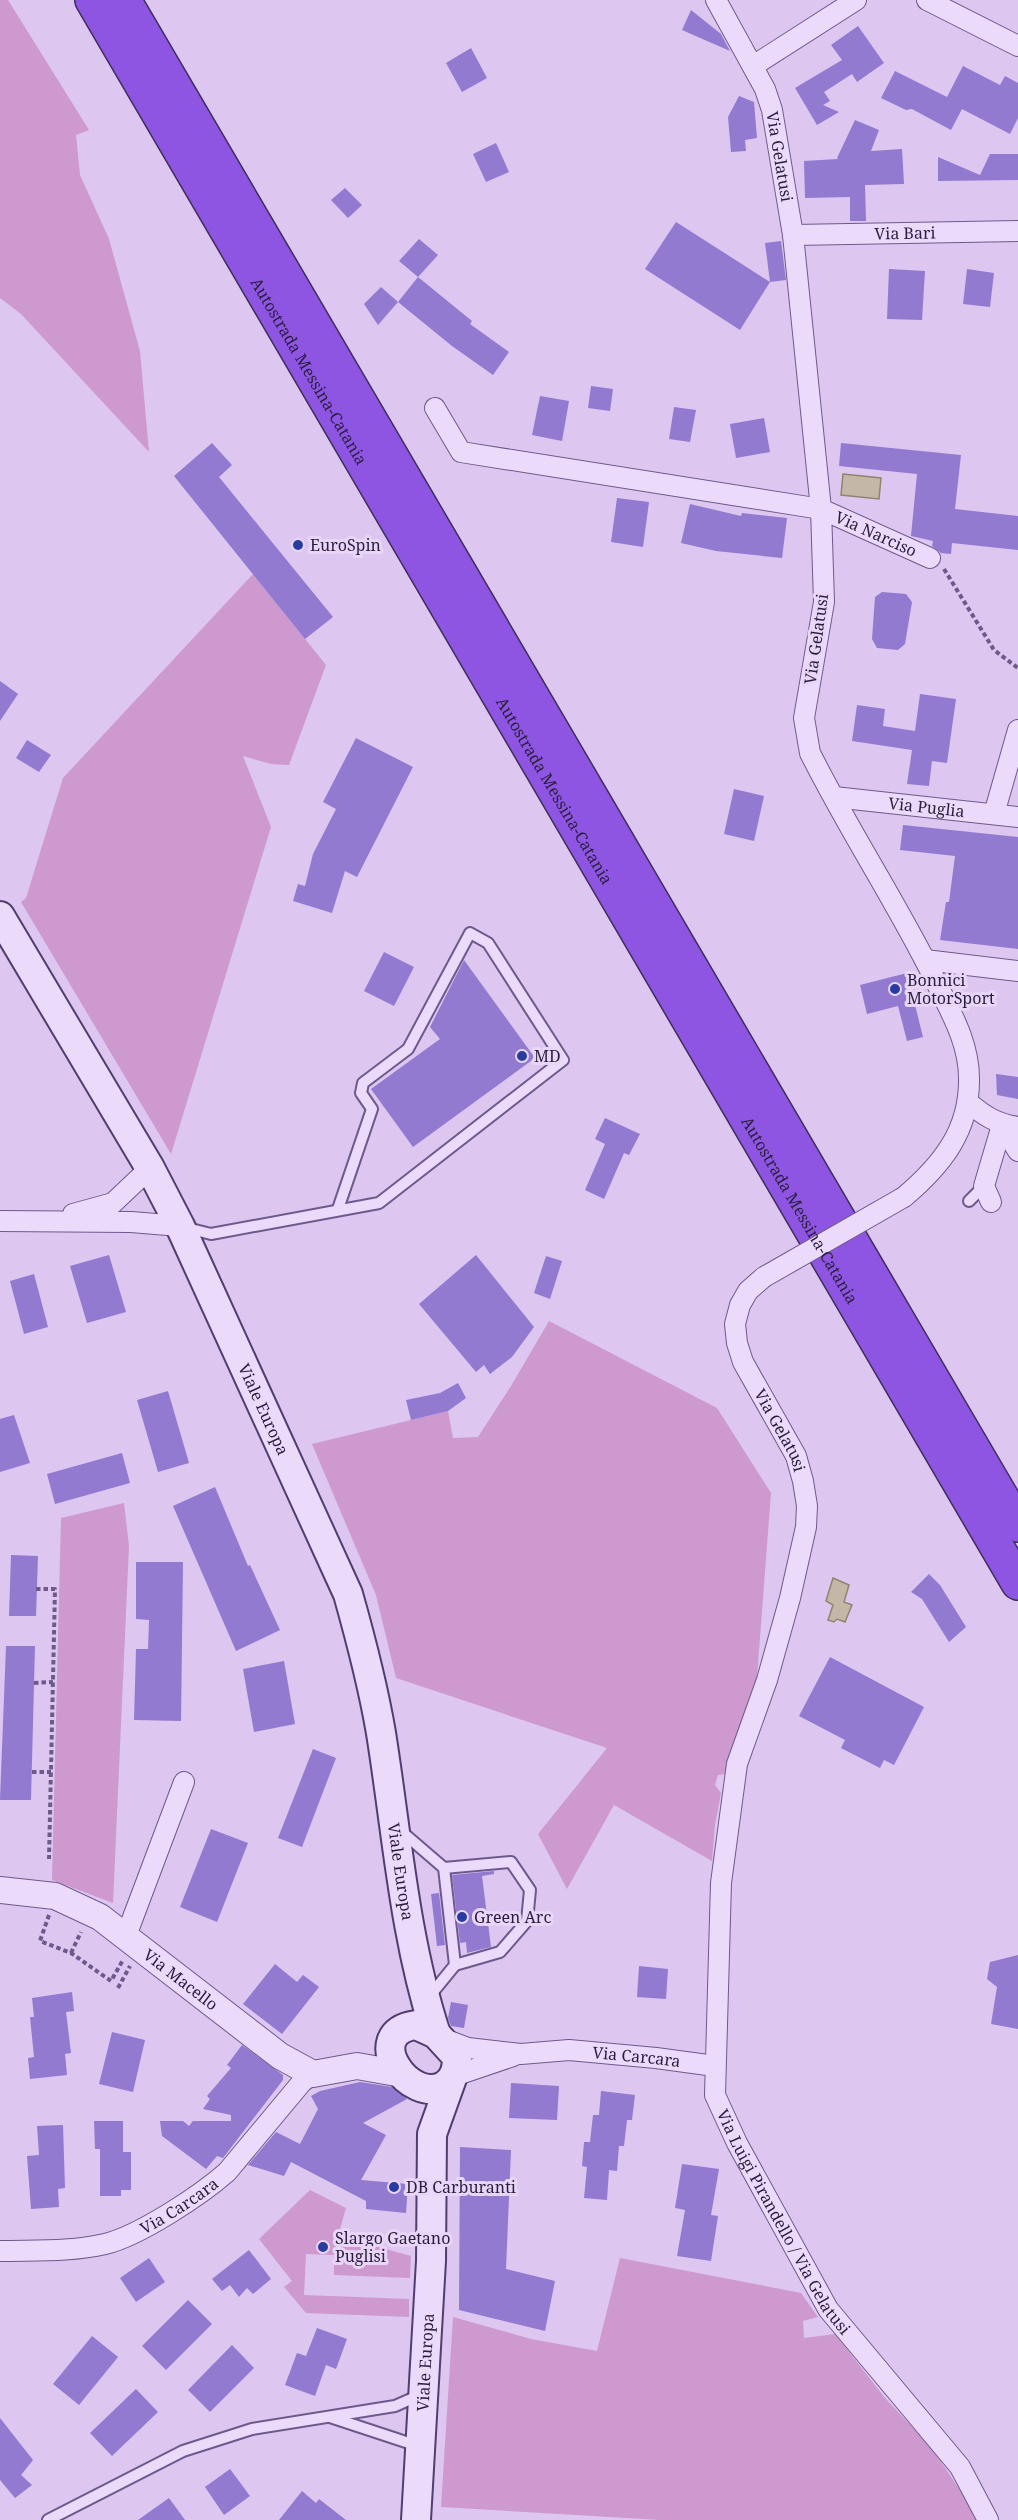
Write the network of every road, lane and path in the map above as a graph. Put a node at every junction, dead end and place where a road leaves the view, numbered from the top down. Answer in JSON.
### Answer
{"nodes":[{"id":1,"x":92,"y":0,"type":"edge"},
{"id":2,"x":111,"y":0,"type":"edge"},
{"id":3,"x":124,"y":0,"type":"edge"},
{"id":4,"x":716,"y":0,"type":"edge"},
{"id":5,"x":856,"y":0,"type":"edge"},
{"id":6,"x":927,"y":0,"type":"edge"},
{"id":7,"x":1018,"y":46,"type":"edge"},
{"id":8,"x":753,"y":66,"type":"junction"},
{"id":9,"x":1018,"y":231,"type":"edge"},
{"id":10,"x":793,"y":235,"type":"junction"},
{"id":11,"x":435,"y":408,"type":"dead end"},
{"id":12,"x":821,"y":509,"type":"junction"},
{"id":13,"x":930,"y":558,"type":"joint"},
{"id":14,"x":1018,"y":668,"type":"edge"},
{"id":15,"x":1018,"y":730,"type":"edge"},
{"id":16,"x":834,"y":797,"type":"junction"},
{"id":17,"x":994,"y":814,"type":"junction"},
{"id":18,"x":1018,"y":817,"type":"edge"},
{"id":19,"x":0,"y":916,"type":"edge"},
{"id":20,"x":925,"y":960,"type":"junction"},
{"id":21,"x":1018,"y":971,"type":"edge"},
{"id":22,"x":968,"y":1102,"type":"junction"},
{"id":23,"x":1010,"y":1126,"type":"edge"},
{"id":24,"x":1018,"y":1151,"type":"edge"},
{"id":25,"x":150,"y":1168,"type":"junction"},
{"id":26,"x":988,"y":1194,"type":"joint"},
{"id":27,"x":969,"y":1201,"type":"dead end"},
{"id":28,"x":338,"y":1209,"type":"junction"},
{"id":29,"x":0,"y":1221,"type":"edge"},
{"id":30,"x":35,"y":1222,"type":"junction"},
{"id":31,"x":180,"y":1226,"type":"junction"},
{"id":32,"x":1018,"y":1525,"type":"edge"},
{"id":33,"x":1018,"y":1553,"type":"edge"},
{"id":34,"x":1018,"y":1583,"type":"edge"},
{"id":35,"x":36,"y":1589,"type":"dead end"},
{"id":36,"x":790,"y":1598,"type":"joint"},
{"id":37,"x":53,"y":1682,"type":"junction"},
{"id":38,"x":34,"y":1683,"type":"dead end"},
{"id":39,"x":32,"y":1772,"type":"dead end"},
{"id":40,"x":51,"y":1772,"type":"junction"},
{"id":41,"x":184,"y":1782,"type":"dead end"},
{"id":42,"x":394,"y":1825,"type":"junction"},
{"id":43,"x":49,"y":1859,"type":"dead end"},
{"id":44,"x":444,"y":1868,"type":"junction"},
{"id":45,"x":0,"y":1890,"type":"edge"},
{"id":46,"x":50,"y":1912,"type":"dead end"},
{"id":47,"x":84,"y":1926,"type":"dead end"},
{"id":48,"x":413,"y":1945,"type":"junction"},
{"id":49,"x":128,"y":1950,"type":"junction"},
{"id":50,"x":71,"y":1953,"type":"junction"},
{"id":51,"x":455,"y":1965,"type":"junction"},
{"id":52,"x":118,"y":1988,"type":"dead end"},
{"id":53,"x":426,"y":2000,"type":"junction"},
{"id":54,"x":396,"y":2034,"type":"junction"},
{"id":55,"x":439,"y":2036,"type":"junction"},
{"id":56,"x":521,"y":2054,"type":"junction"},
{"id":57,"x":357,"y":2066,"type":"junction"},
{"id":58,"x":715,"y":2066,"type":"junction"},
{"id":59,"x":313,"y":2074,"type":"junction"},
{"id":60,"x":406,"y":2078,"type":"junction"},
{"id":61,"x":452,"y":2078,"type":"junction"},
{"id":62,"x":432,"y":2134,"type":"junction"},
{"id":63,"x":0,"y":2251,"type":"edge"},
{"id":64,"x":423,"y":2394,"type":"junction"},
{"id":65,"x":327,"y":2416,"type":"junction"},
{"id":66,"x":420,"y":2447,"type":"junction"},
{"id":67,"x":48,"y":2520,"type":"edge"},
{"id":68,"x":416,"y":2520,"type":"edge"},
{"id":69,"x":988,"y":2520,"type":"edge"}],
"edges":[{"from":1,"to":34,"type":"highway","name":"Autostrada Messina-Catania"},
{"from":2,"to":33,"type":"highway"},
{"from":3,"to":32,"type":"highway","name":"Autostrada Messina-Catania"},
{"from":4,"to":8,"type":"street","name":"Via Gelatusi"},
{"from":5,"to":8,"type":"street"},
{"from":6,"to":7,"type":"street"},
{"from":8,"to":10,"type":"street","name":"Via Gelatusi"},
{"from":9,"to":10,"type":"street","name":"Via Bari"},
{"from":10,"to":12,"type":"street","name":"Via Gelatusi"},
{"from":11,"to":12,"type":"street","name":"Via Narciso"},
{"from":12,"to":13,"type":"street","name":"Via Narciso"},
{"from":12,"to":16,"type":"street","name":"Via Gelatusi"},
{"from":13,"to":14,"type":"path"},
{"from":15,"to":17,"type":"street"},
{"from":16,"to":17,"type":"street","name":"Via Puglia"},
{"from":16,"to":20,"type":"street","name":"Via Gelatusi"},
{"from":17,"to":18,"type":"street","name":"Via Puglia"},
{"from":19,"to":25,"type":"main road","name":"Viale Europa"},
{"from":20,"to":21,"type":"street"},
{"from":20,"to":22,"type":"street","name":"Via Gelatusi"},
{"from":22,"to":23,"type":"street"},
{"from":22,"to":36,"type":"street","name":"Via Gelatusi","bridge":true},
{"from":23,"to":24,"type":"street"},
{"from":23,"to":26,"type":"street"},
{"from":25,"to":30,"type":"street"},
{"from":25,"to":31,"type":"main road","name":"Viale Europa"},
{"from":26,"to":27,"type":"lane"},
{"from":28,"to":28,"type":"lane"},
{"from":28,"to":31,"type":"lane"},
{"from":29,"to":30,"type":"street"},
{"from":30,"to":31,"type":"street"},
{"from":31,"to":42,"type":"main road","name":"Viale Europa"},
{"from":35,"to":37,"type":"path"},
{"from":36,"to":58,"type":"street","name":"Via Luigi Pirandello / Via Gelatusi"},
{"from":37,"to":38,"type":"path"},
{"from":37,"to":40,"type":"path"},
{"from":39,"to":40,"type":"path"},
{"from":40,"to":43,"type":"path"},
{"from":41,"to":49,"type":"street"},
{"from":42,"to":44,"type":"lane"},
{"from":42,"to":48,"type":"main road","name":"Viale Europa"},
{"from":44,"to":51,"type":"lane"},
{"from":44,"to":51,"type":"lane"},
{"from":45,"to":49,"type":"street","name":"Via Macello"},
{"from":46,"to":50,"type":"path"},
{"from":47,"to":50,"type":"path"},
{"from":48,"to":53,"type":"main road"},
{"from":48,"to":54,"type":"main road"},
{"from":49,"to":50,"type":"path"},
{"from":49,"to":52,"type":"path"},
{"from":49,"to":59,"type":"street","name":"Via Macello"},
{"from":51,"to":53,"type":"lane"},
{"from":53,"to":55,"type":"main road"},
{"from":54,"to":55,"type":"main road"},
{"from":54,"to":57,"type":"street"},
{"from":54,"to":60,"type":"main road"},
{"from":55,"to":56,"type":"street"},
{"from":55,"to":61,"type":"main road"},
{"from":56,"to":58,"type":"street","name":"Via Carcara"},
{"from":56,"to":61,"type":"street"},
{"from":57,"to":59,"type":"street"},
{"from":57,"to":60,"type":"street"},
{"from":58,"to":69,"type":"street","name":"Via Luigi Pirandello / Via Gelatusi"},
{"from":59,"to":63,"type":"street","name":"Via Carcara"},
{"from":60,"to":61,"type":"main road"},
{"from":60,"to":62,"type":"main road"},
{"from":61,"to":62,"type":"main road"},
{"from":62,"to":64,"type":"main road","name":"Viale Europa"},
{"from":64,"to":65,"type":"lane"},
{"from":64,"to":66,"type":"main road","name":"Viale Europa"},
{"from":65,"to":66,"type":"lane"},
{"from":65,"to":67,"type":"lane"},
{"from":66,"to":68,"type":"main road","name":"Viale Europa"}]}
